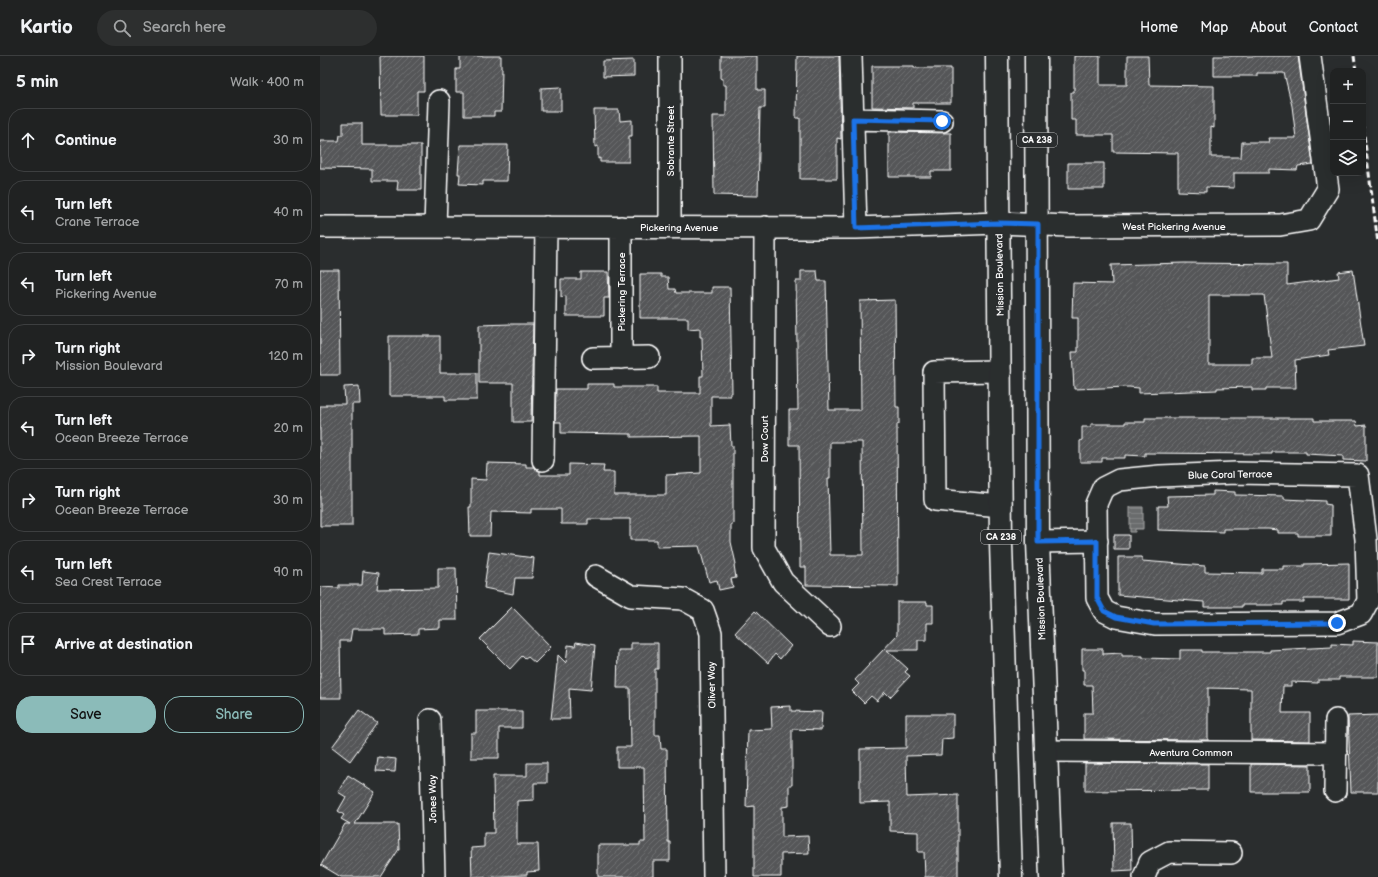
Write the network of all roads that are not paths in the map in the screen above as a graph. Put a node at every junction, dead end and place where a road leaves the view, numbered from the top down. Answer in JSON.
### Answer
{"nodes":[{"id":1,"x":670,"y":56,"type":"edge"},
{"id":2,"x":851,"y":56,"type":"edge"},
{"id":3,"x":996,"y":56,"type":"edge"},
{"id":4,"x":1036,"y":56,"type":"edge"},
{"id":5,"x":1310,"y":56,"type":"edge"},
{"id":6,"x":439,"y":101,"type":"dead end"},
{"id":7,"x":853,"y":119,"type":"junction"},
{"id":8,"x":942,"y":121,"type":"dead end"},
{"id":9,"x":998,"y":223,"type":"junction"},
{"id":10,"x":1038,"y":224,"type":"junction"},
{"id":11,"x":320,"y":227,"type":"edge"},
{"id":12,"x":435,"y":227,"type":"junction"},
{"id":13,"x":546,"y":227,"type":"junction"},
{"id":14,"x":621,"y":227,"type":"junction"},
{"id":15,"x":670,"y":227,"type":"junction"},
{"id":16,"x":765,"y":227,"type":"junction"},
{"id":17,"x":856,"y":228,"type":"junction"},
{"id":18,"x":649,"y":357,"type":"dead end"},
{"id":19,"x":593,"y":358,"type":"dead end"},
{"id":20,"x":622,"y":358,"type":"junction"},
{"id":21,"x":1000,"y":371,"type":"junction"},
{"id":22,"x":543,"y":460,"type":"dead end"},
{"id":23,"x":1001,"y":506,"type":"junction"},
{"id":24,"x":1097,"y":541,"type":"junction"},
{"id":25,"x":1038,"y":542,"type":"junction"},
{"id":26,"x":596,"y":576,"type":"dead end"},
{"id":27,"x":830,"y":626,"type":"dead end"},
{"id":28,"x":430,"y":720,"type":"dead end"},
{"id":29,"x":1336,"y":720,"type":"dead end"},
{"id":30,"x":1046,"y":751,"type":"junction"},
{"id":31,"x":1336,"y":753,"type":"junction"},
{"id":32,"x":1335,"y":791,"type":"dead end"},
{"id":33,"x":1231,"y":853,"type":"dead end"},
{"id":34,"x":434,"y":877,"type":"edge"},
{"id":35,"x":714,"y":877,"type":"edge"},
{"id":36,"x":1011,"y":877,"type":"edge"},
{"id":37,"x":1051,"y":877,"type":"edge"},
{"id":38,"x":1144,"y":877,"type":"edge"}],
"edges":[{"from":1,"to":15,"type":"street","name":"Sobrante Street"},
{"from":2,"to":7,"type":"street"},
{"from":3,"to":9,"type":"main road","name":"Mission Boulevard","number":"CA 238"},
{"from":4,"to":10,"type":"main road","name":"Mission Boulevard","number":"CA 238"},
{"from":5,"to":10,"type":"street","name":"West Pickering Avenue"},
{"from":6,"to":12,"type":"street"},
{"from":7,"to":8,"type":"street"},
{"from":7,"to":17,"type":"street"},
{"from":9,"to":10,"type":"street","name":"Pickering Avenue"},
{"from":9,"to":17,"type":"street","name":"Pickering Avenue"},
{"from":9,"to":21,"type":"main road","name":"Mission Boulevard","number":"CA 238"},
{"from":10,"to":25,"type":"main road","name":"Mission Boulevard","number":"CA 238"},
{"from":11,"to":12,"type":"street","name":"Pickering Avenue"},
{"from":12,"to":13,"type":"street","name":"Pickering Avenue"},
{"from":13,"to":14,"type":"street","name":"Pickering Avenue"},
{"from":13,"to":22,"type":"street"},
{"from":14,"to":15,"type":"street","name":"Pickering Avenue"},
{"from":14,"to":20,"type":"street","name":"Pickering Terrace"},
{"from":15,"to":16,"type":"street","name":"Pickering Avenue"},
{"from":16,"to":17,"type":"street","name":"Pickering Avenue"},
{"from":16,"to":27,"type":"street","name":"Dow Court"},
{"from":18,"to":20,"type":"street"},
{"from":19,"to":20,"type":"street"},
{"from":21,"to":23,"type":"main road","name":"Mission Boulevard","number":"CA 238"},
{"from":21,"to":23,"type":"street"},
{"from":23,"to":36,"type":"main road","name":"Mission Boulevard","number":"CA 238"},
{"from":24,"to":24,"type":"street","name":"Blue Coral Terrace"},
{"from":24,"to":25,"type":"street"},
{"from":25,"to":30,"type":"main road","name":"Mission Boulevard","number":"CA 238"},
{"from":26,"to":35,"type":"street","name":"Oliver Way"},
{"from":28,"to":34,"type":"street","name":"Jones Way"},
{"from":29,"to":31,"type":"street"},
{"from":30,"to":31,"type":"street","name":"Aventura Common"},
{"from":30,"to":37,"type":"main road","name":"Mission Boulevard","number":"CA 238"},
{"from":31,"to":32,"type":"street"},
{"from":33,"to":38,"type":"street"}]}
